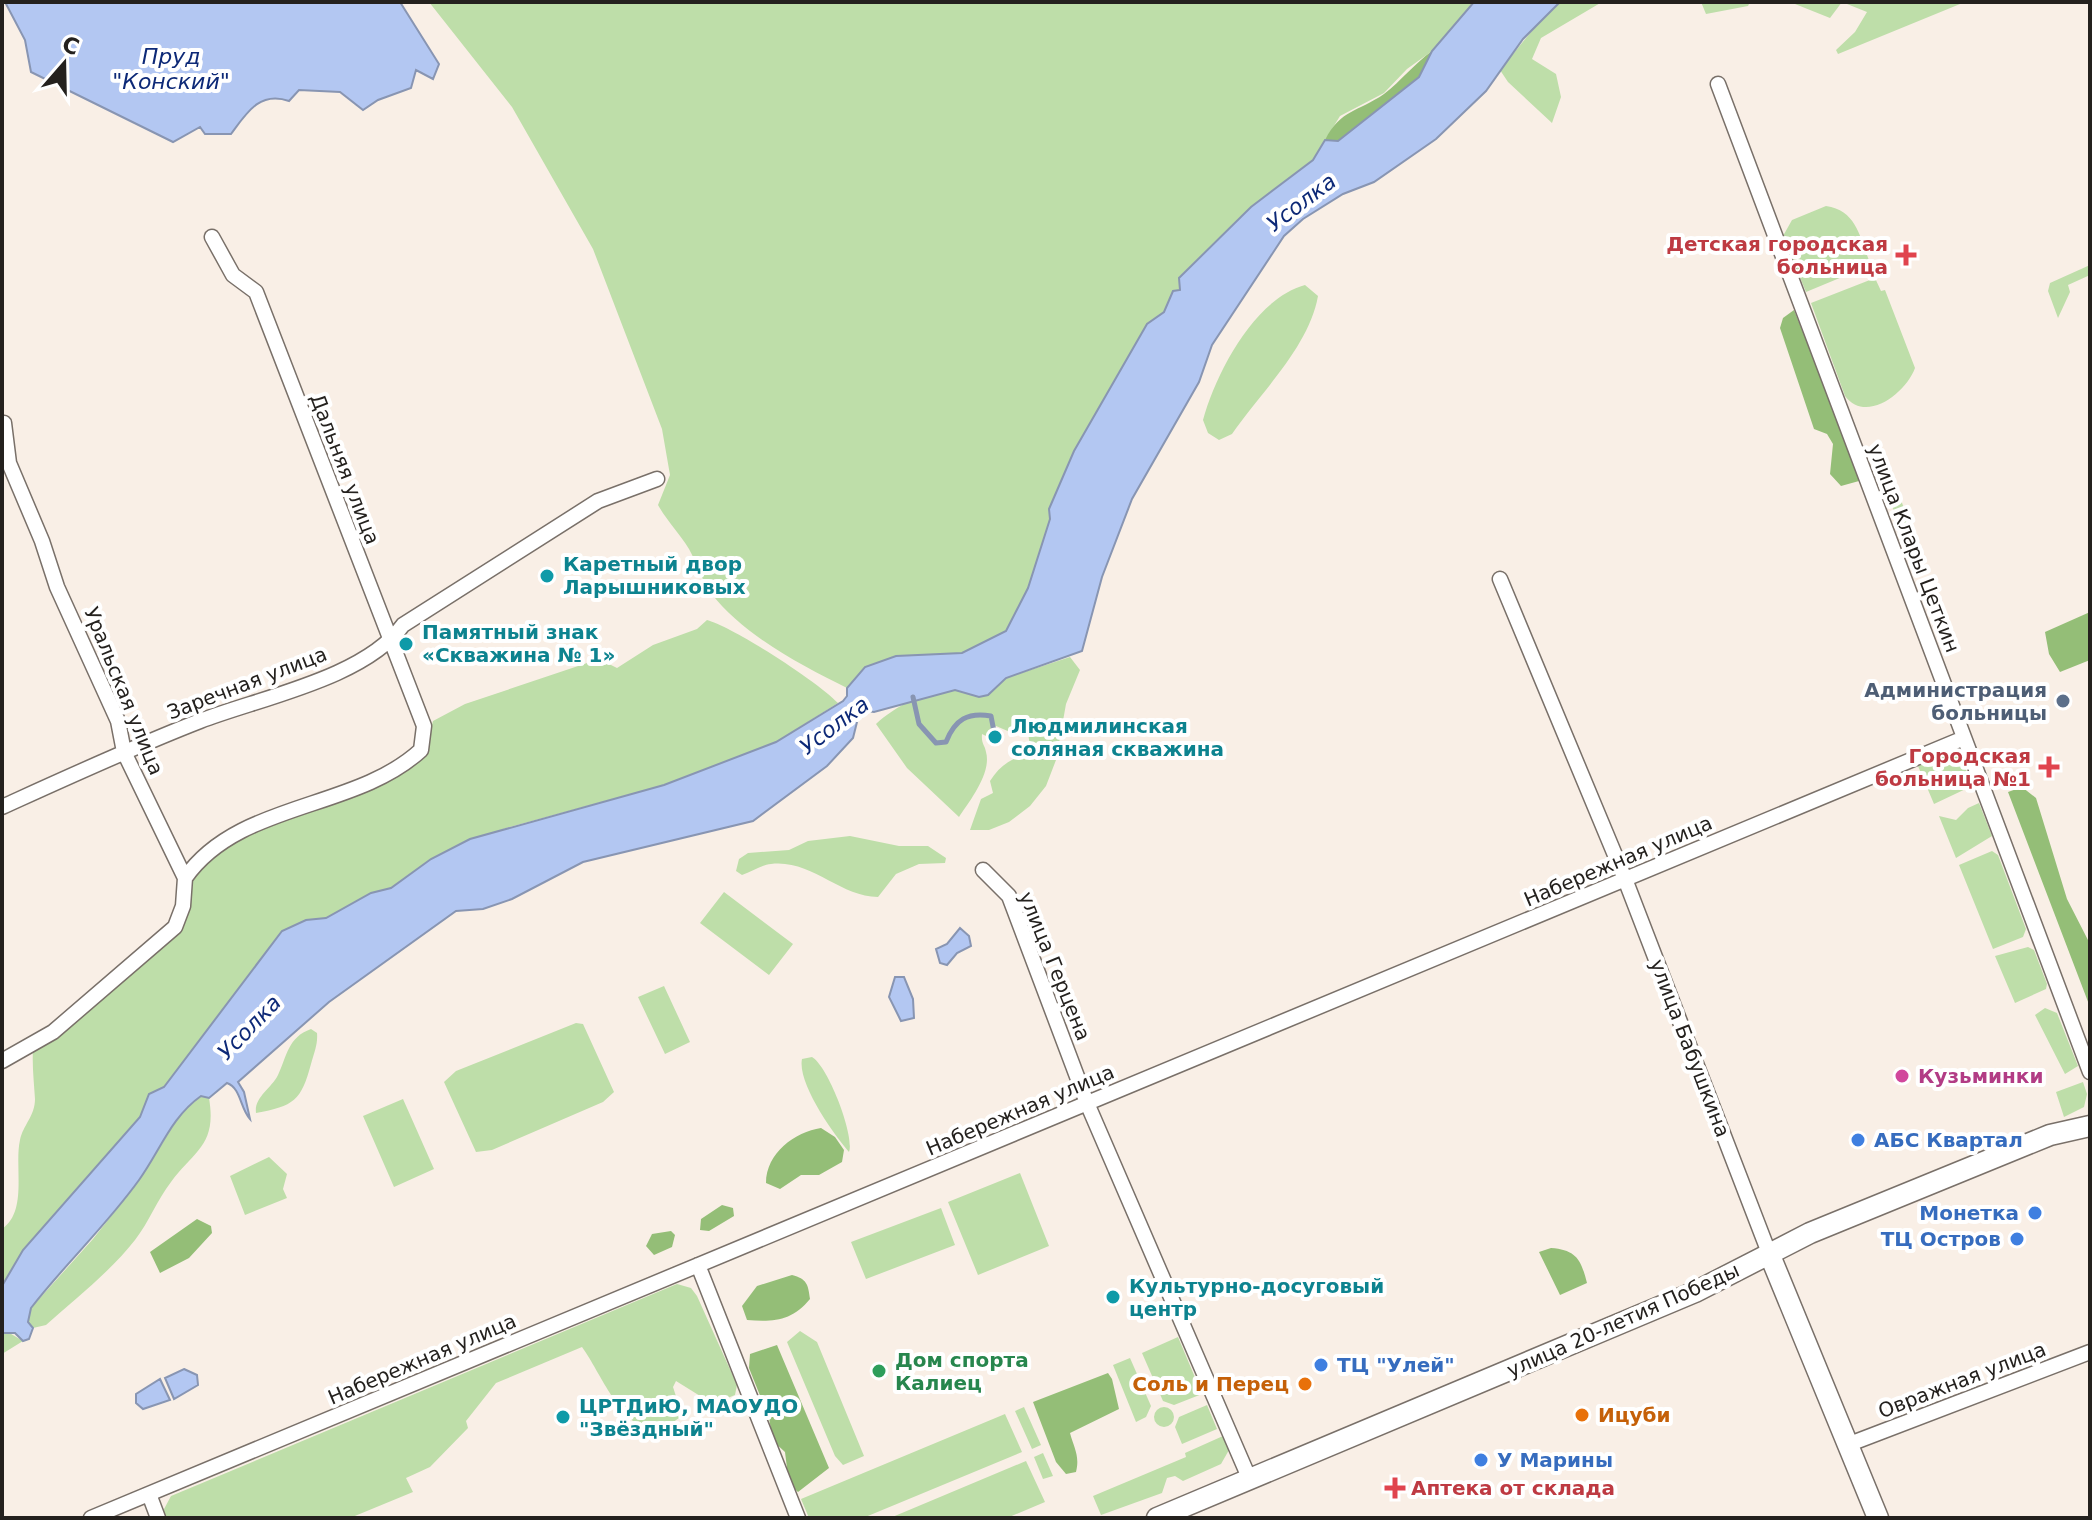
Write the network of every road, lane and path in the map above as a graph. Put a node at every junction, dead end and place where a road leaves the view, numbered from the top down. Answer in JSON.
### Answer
{"nodes":[{"id":1,"x":1718,"y":84,"type":"dead end"},
{"id":2,"x":212,"y":237,"type":"dead end"},
{"id":3,"x":4,"y":423,"type":"edge"},
{"id":4,"x":657,"y":479,"type":"dead end"},
{"id":5,"x":1500,"y":579,"type":"dead end"},
{"id":6,"x":390,"y":642,"type":"junction"},
{"id":7,"x":1964,"y":738,"type":"junction"},
{"id":8,"x":124,"y":752,"type":"junction"},
{"id":9,"x":2,"y":807,"type":"edge"},
{"id":10,"x":983,"y":870,"type":"dead end"},
{"id":11,"x":185,"y":878,"type":"junction"},
{"id":12,"x":1625,"y":879,"type":"junction"},
{"id":13,"x":2,"y":1061,"type":"edge"},
{"id":14,"x":2090,"y":1072,"type":"edge"},
{"id":15,"x":1087,"y":1103,"type":"junction"},
{"id":16,"x":2090,"y":1126,"type":"edge"},
{"id":17,"x":1769,"y":1253,"type":"junction"},
{"id":18,"x":698,"y":1265,"type":"junction"},
{"id":19,"x":2090,"y":1352,"type":"edge"},
{"id":20,"x":1847,"y":1445,"type":"junction"},
{"id":21,"x":1250,"y":1480,"type":"junction"},
{"id":22,"x":149,"y":1494,"type":"junction"},
{"id":23,"x":91,"y":1518,"type":"edge"},
{"id":24,"x":158,"y":1518,"type":"edge"},
{"id":25,"x":798,"y":1518,"type":"edge"},
{"id":26,"x":1157,"y":1518,"type":"edge"},
{"id":27,"x":1878,"y":1518,"type":"edge"}],
"edges":[{"from":1,"to":7,"type":"street","name":"улица Клары Цеткин"},
{"from":2,"to":6,"type":"street","name":"Дальняя улица"},
{"from":3,"to":8,"type":"street","name":"Уральская улица"},
{"from":4,"to":6,"type":"street","name":"Заречная улица"},
{"from":5,"to":12,"type":"street","name":"улица Бабушкина"},
{"from":6,"to":8,"type":"street","name":"Заречная улица"},
{"from":6,"to":11,"type":"street","name":"Дальняя улица"},
{"from":7,"to":12,"type":"street","name":"Набережная улица"},
{"from":7,"to":14,"type":"street","name":"улица Клары Цеткин"},
{"from":8,"to":9,"type":"street","name":"Заречная улица"},
{"from":8,"to":11,"type":"street","name":"Уральская улица"},
{"from":10,"to":15,"type":"street","name":"улица Герцена"},
{"from":11,"to":13,"type":"street"},
{"from":12,"to":15,"type":"street","name":"Набережная улица"},
{"from":12,"to":17,"type":"street","name":"улица Бабушкина"},
{"from":15,"to":18,"type":"street","name":"Набережная улица"},
{"from":15,"to":21,"type":"street","name":"улица Герцена"},
{"from":16,"to":17,"type":"street","name":"улица 20-летия Победы"},
{"from":17,"to":20,"type":"street","name":"улица Бабушкина"},
{"from":17,"to":21,"type":"street","name":"улица 20-летия Победы"},
{"from":18,"to":22,"type":"street","name":"Набережная улица"},
{"from":18,"to":25,"type":"street"},
{"from":19,"to":20,"type":"street","name":"Овражная улица"},
{"from":20,"to":27,"type":"street","name":"улица Бабушкина"},
{"from":21,"to":26,"type":"street","name":"улица 20-летия Победы"},
{"from":22,"to":23,"type":"street","name":"Набережная улица"},
{"from":22,"to":24,"type":"street"}]}
